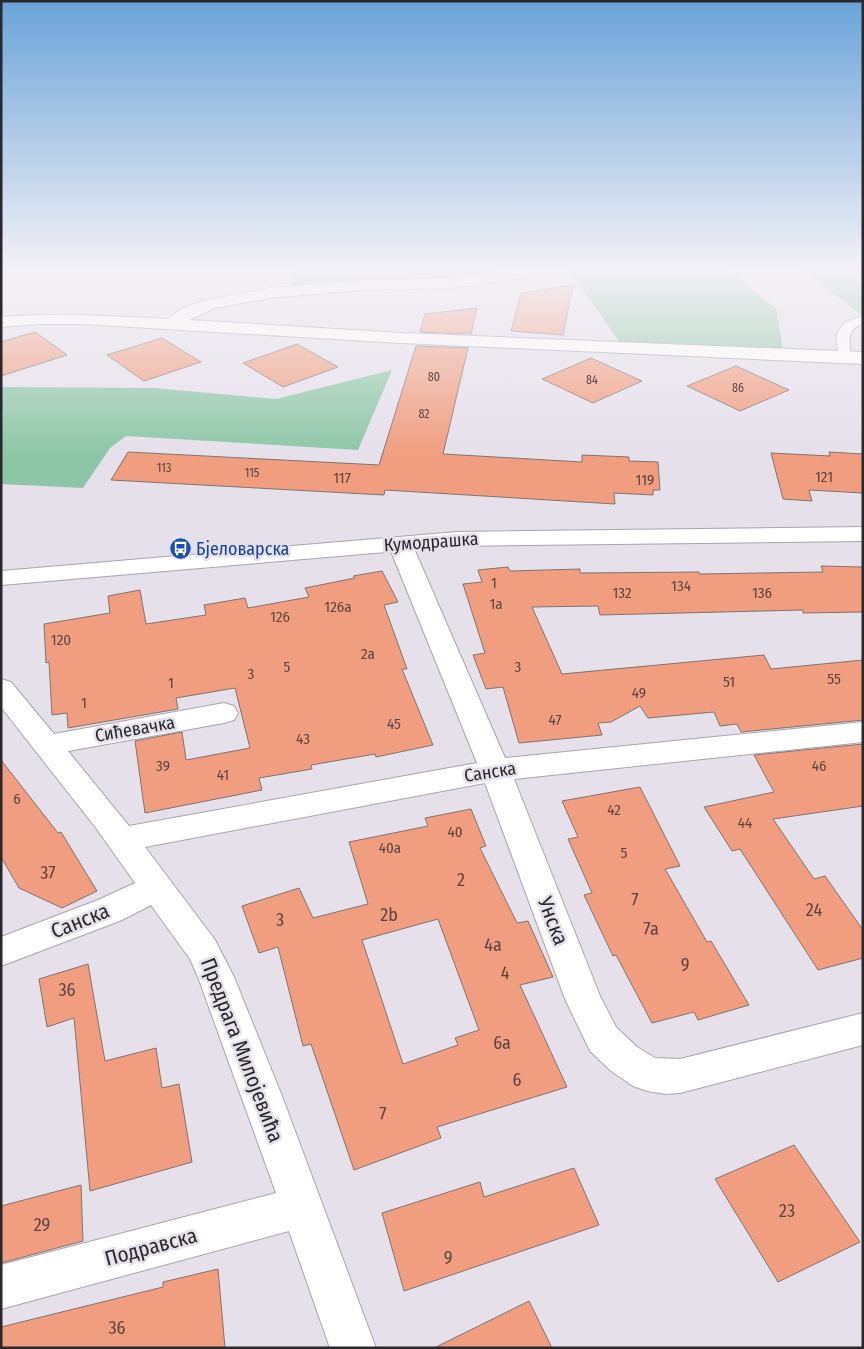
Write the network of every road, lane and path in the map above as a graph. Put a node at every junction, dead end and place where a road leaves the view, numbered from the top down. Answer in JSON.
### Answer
{"nodes":[{"id":1,"x":279,"y":330,"type":"edge"},
{"id":2,"x":844,"y":330,"type":"edge"},
{"id":3,"x":854,"y":358,"type":"edge"},
{"id":4,"x":863,"y":534,"type":"edge"},
{"id":5,"x":400,"y":544,"type":"junction"},
{"id":6,"x":1,"y":578,"type":"edge"},
{"id":7,"x":2,"y":690,"type":"edge"},
{"id":8,"x":224,"y":713,"type":"dead end"},
{"id":9,"x":863,"y":732,"type":"edge"},
{"id":10,"x":47,"y":745,"type":"junction"},
{"id":11,"x":495,"y":770,"type":"junction"},
{"id":12,"x":121,"y":840,"type":"junction"},
{"id":13,"x":158,"y":887,"type":"junction"},
{"id":14,"x":1,"y":952,"type":"edge"},
{"id":15,"x":863,"y":1029,"type":"edge"},
{"id":16,"x":301,"y":1207,"type":"junction"},
{"id":17,"x":1,"y":1287,"type":"edge"},
{"id":18,"x":353,"y":1348,"type":"edge"}],
"edges":[{"from":1,"to":3,"type":"street"},
{"from":2,"to":3,"type":"lane"},
{"from":4,"to":5,"type":"street","name":"Кумодрашка"},
{"from":5,"to":6,"type":"street","name":"Кумодрашка"},
{"from":5,"to":11,"type":"street","name":"Унска"},
{"from":7,"to":10,"type":"street","name":"Предрага Милојевића"},
{"from":8,"to":10,"type":"street","name":"Сићевачка"},
{"from":9,"to":11,"type":"street","name":"Санска"},
{"from":10,"to":12,"type":"street","name":"Предрага Милојевића"},
{"from":11,"to":12,"type":"street","name":"Санска"},
{"from":11,"to":15,"type":"street","name":"Унска"},
{"from":12,"to":13,"type":"street","name":"Предрага Милојевића"},
{"from":13,"to":14,"type":"street","name":"Санска"},
{"from":13,"to":16,"type":"street","name":"Предрага Милојевића"},
{"from":16,"to":17,"type":"street","name":"Подравска"},
{"from":16,"to":18,"type":"street","name":"Предрага Милојевића"}]}
